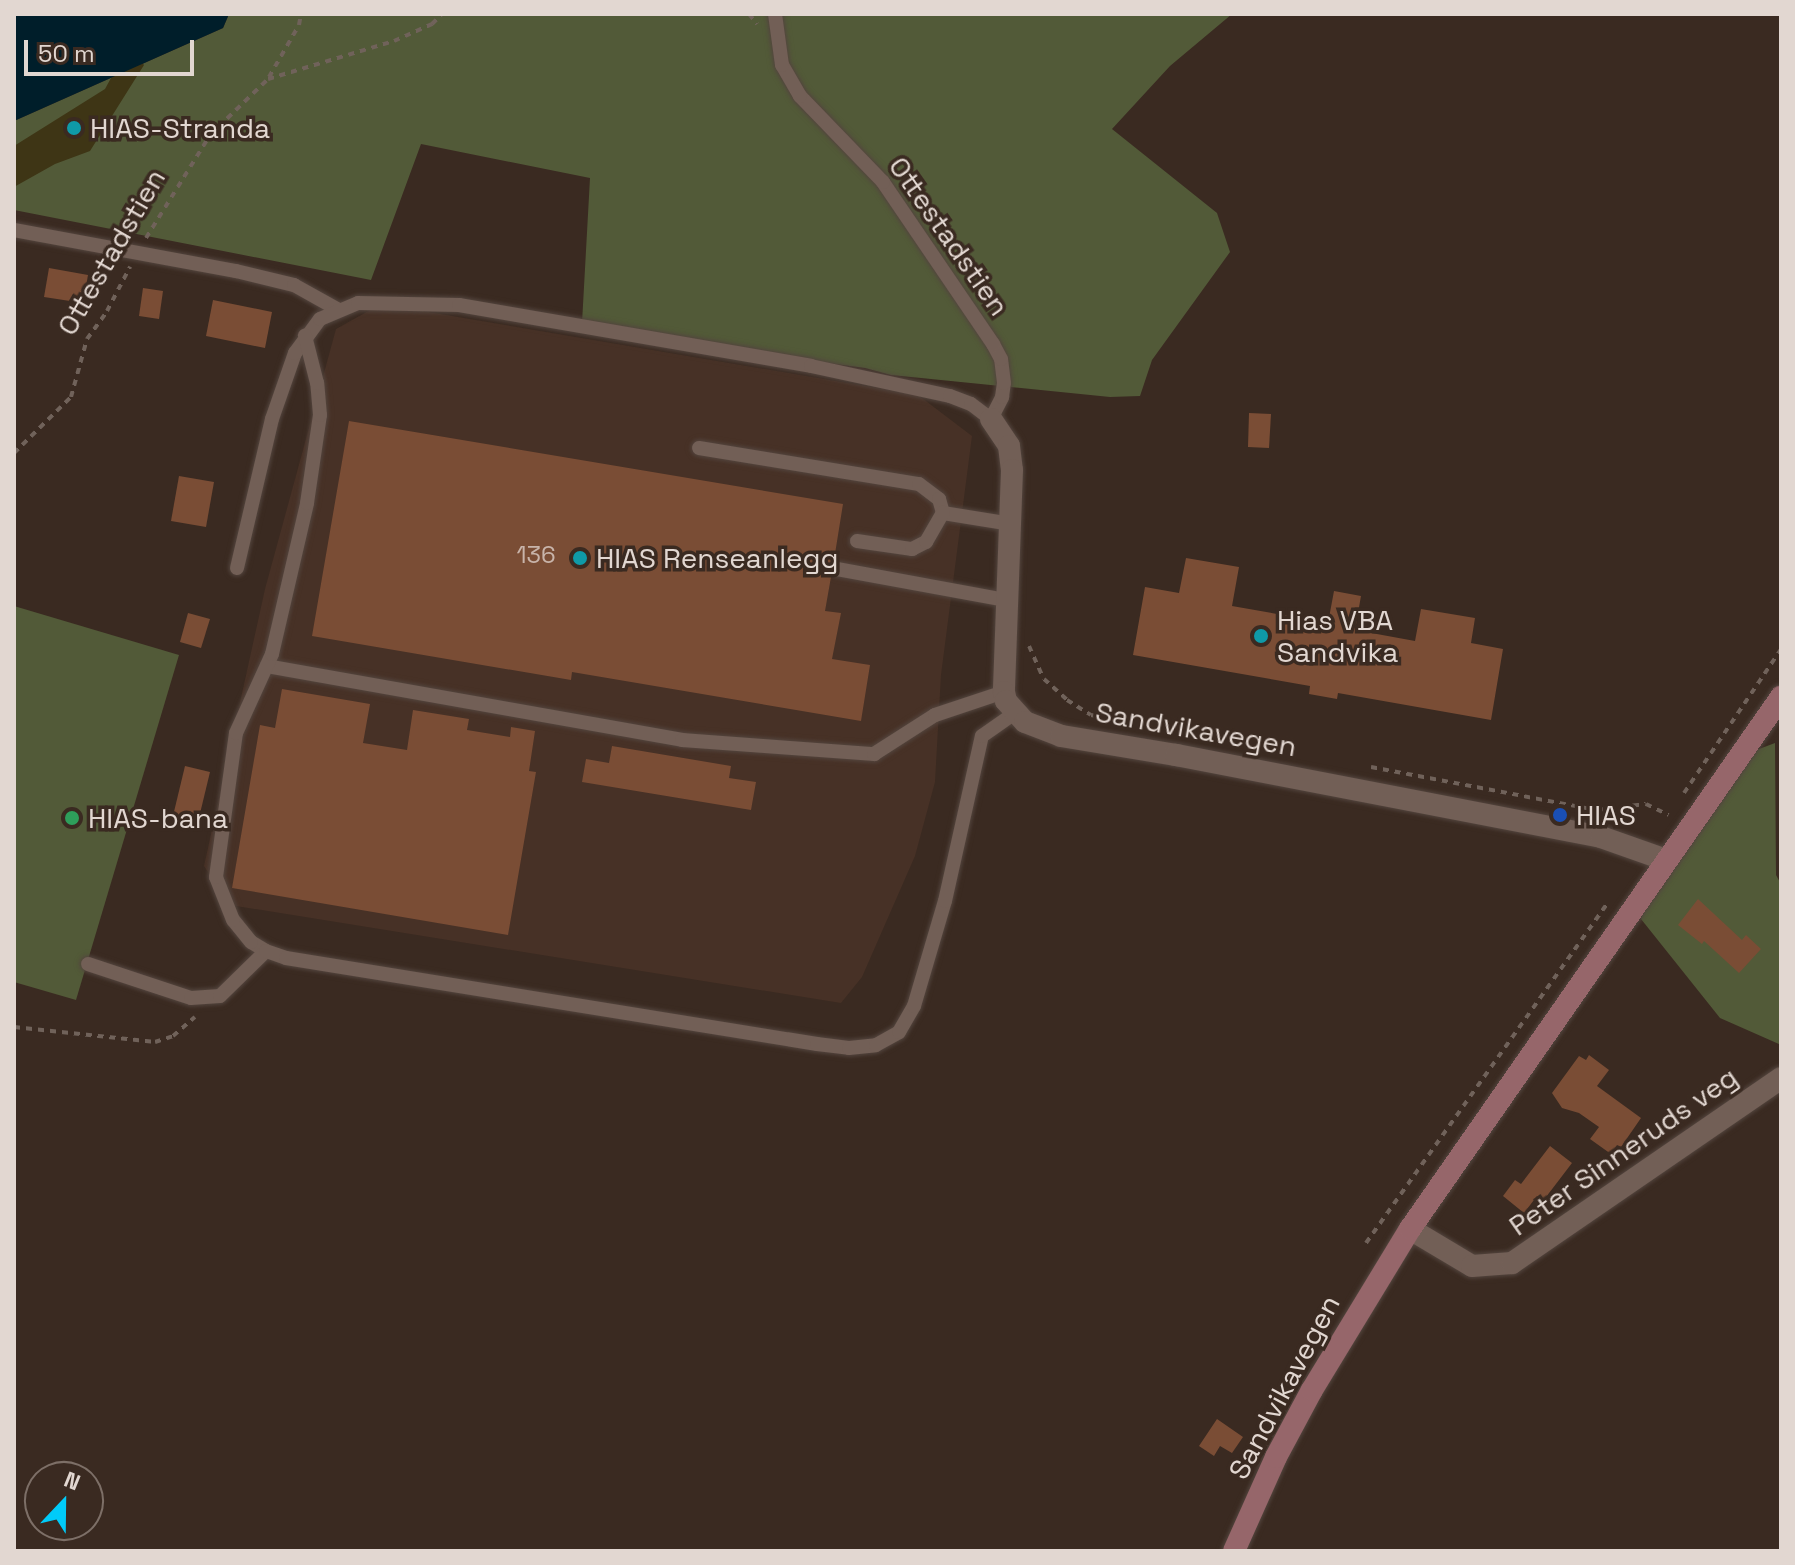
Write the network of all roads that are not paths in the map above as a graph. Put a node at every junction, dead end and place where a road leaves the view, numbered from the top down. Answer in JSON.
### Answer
{"nodes":[{"id":1,"x":775,"y":14,"type":"edge"},
{"id":2,"x":14,"y":230,"type":"edge"},
{"id":3,"x":337,"y":309,"type":"junction"},
{"id":4,"x":305,"y":336,"type":"junction"},
{"id":5,"x":991,"y":419,"type":"junction"},
{"id":6,"x":699,"y":448,"type":"dead end"},
{"id":7,"x":943,"y":513,"type":"junction"},
{"id":8,"x":1011,"y":524,"type":"junction"},
{"id":9,"x":857,"y":541,"type":"dead end"},
{"id":10,"x":237,"y":568,"type":"dead end"},
{"id":11,"x":837,"y":569,"type":"dead end"},
{"id":12,"x":1006,"y":600,"type":"junction"},
{"id":13,"x":267,"y":666,"type":"junction"},
{"id":14,"x":1004,"y":692,"type":"junction"},
{"id":15,"x":1781,"y":697,"type":"edge"},
{"id":16,"x":1015,"y":713,"type":"junction"},
{"id":17,"x":1656,"y":855,"type":"junction"},
{"id":18,"x":266,"y":951,"type":"junction"},
{"id":19,"x":88,"y":964,"type":"dead end"},
{"id":20,"x":1781,"y":1078,"type":"edge"},
{"id":21,"x":1410,"y":1229,"type":"junction"},
{"id":22,"x":1234,"y":1551,"type":"edge"}],
"edges":[{"from":1,"to":5,"type":"lane","name":"Ottestadstien"},
{"from":2,"to":3,"type":"lane"},
{"from":3,"to":4,"type":"lane"},
{"from":3,"to":5,"type":"lane"},
{"from":4,"to":10,"type":"lane"},
{"from":4,"to":13,"type":"lane"},
{"from":5,"to":8,"type":"street"},
{"from":6,"to":7,"type":"lane"},
{"from":7,"to":8,"type":"lane"},
{"from":7,"to":9,"type":"lane"},
{"from":8,"to":12,"type":"street"},
{"from":11,"to":12,"type":"lane"},
{"from":12,"to":14,"type":"street"},
{"from":13,"to":14,"type":"lane"},
{"from":13,"to":18,"type":"lane"},
{"from":14,"to":16,"type":"street"},
{"from":15,"to":17,"type":"main road","name":"Sandvikavegen"},
{"from":16,"to":17,"type":"street","name":"Sandvikavegen"},
{"from":16,"to":18,"type":"lane"},
{"from":17,"to":21,"type":"main road","name":"Sandvikavegen"},
{"from":18,"to":19,"type":"lane"},
{"from":20,"to":21,"type":"street","name":"Peter Sinneruds veg"},
{"from":21,"to":22,"type":"main road","name":"Sandvikavegen"}]}
